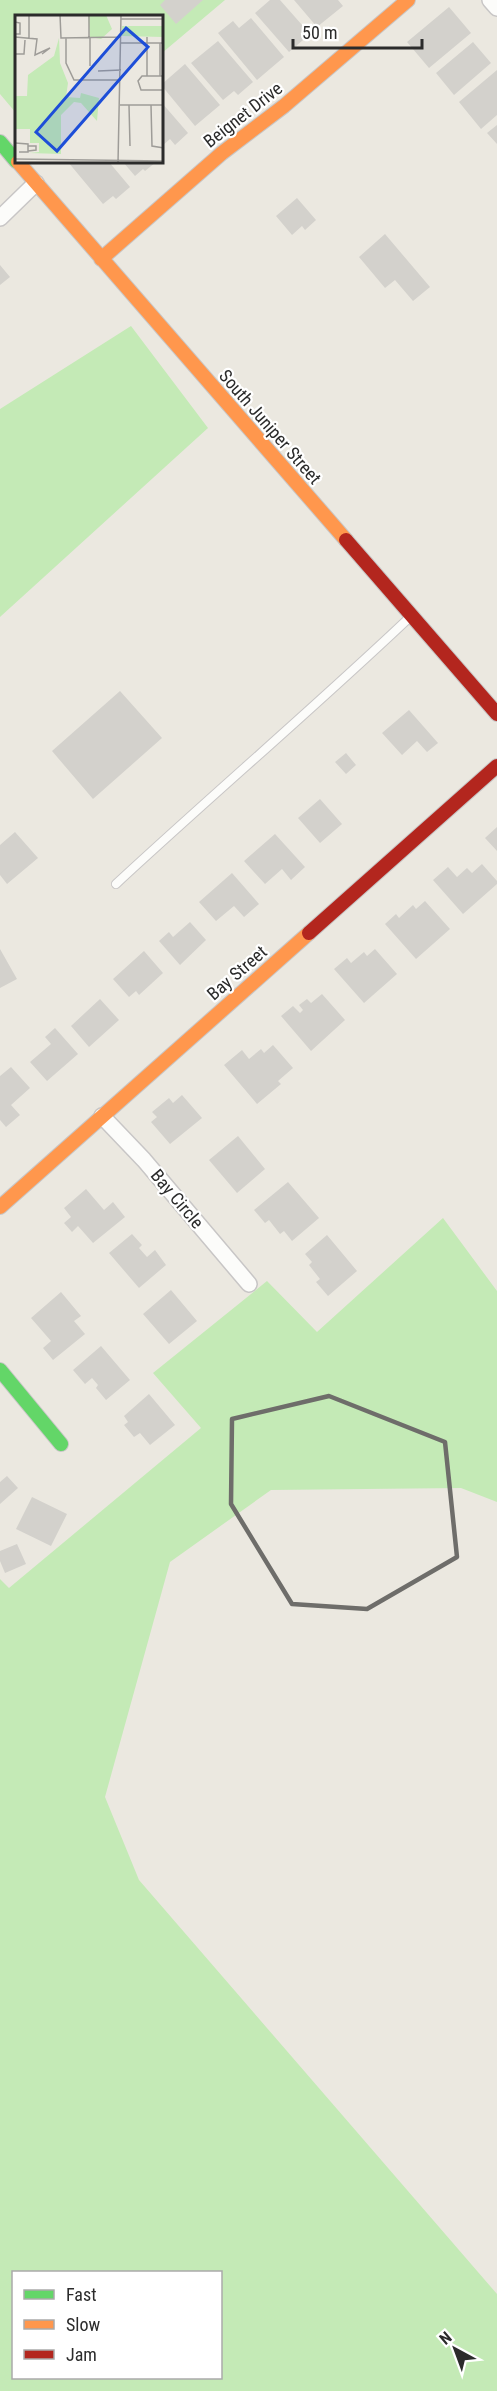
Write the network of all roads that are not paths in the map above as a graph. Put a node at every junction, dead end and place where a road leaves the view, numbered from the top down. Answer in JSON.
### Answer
{"nodes":[{"id":1,"x":408,"y":0,"type":"edge"},
{"id":2,"x":490,"y":0,"type":"edge"},
{"id":3,"x":497,"y":8,"type":"edge"},
{"id":4,"x":0,"y":142,"type":"edge"},
{"id":5,"x":15,"y":159,"type":"edge"},
{"id":6,"x":20,"y":164,"type":"edge"},
{"id":7,"x":36,"y":183,"type":"junction"},
{"id":8,"x":0,"y":218,"type":"edge"},
{"id":9,"x":101,"y":259,"type":"junction"},
{"id":10,"x":411,"y":616,"type":"junction"},
{"id":11,"x":497,"y":714,"type":"edge"},
{"id":12,"x":497,"y":766,"type":"edge"},
{"id":13,"x":116,"y":884,"type":"dead end"},
{"id":14,"x":102,"y":1116,"type":"junction"},
{"id":15,"x":0,"y":1207,"type":"edge"},
{"id":16,"x":249,"y":1284,"type":"dead end"},
{"id":17,"x":0,"y":1370,"type":"edge"},
{"id":18,"x":61,"y":1444,"type":"dead end"}],
"edges":[{"from":1,"to":9,"type":"street","name":"Beignet Drive"},
{"from":2,"to":3,"type":"street"},
{"from":4,"to":5,"type":"street","name":"South Juniper Street"},
{"from":6,"to":7,"type":"street","name":"South Juniper Street"},
{"from":7,"to":8,"type":"street"},
{"from":7,"to":9,"type":"street","name":"South Juniper Street"},
{"from":9,"to":10,"type":"street","name":"South Juniper Street"},
{"from":10,"to":11,"type":"street","name":"South Juniper Street"},
{"from":10,"to":13,"type":"lane"},
{"from":12,"to":14,"type":"street","name":"Bay Street"},
{"from":14,"to":15,"type":"street","name":"Bay Street"},
{"from":14,"to":16,"type":"street","name":"Bay Circle"},
{"from":17,"to":18,"type":"street"}]}
